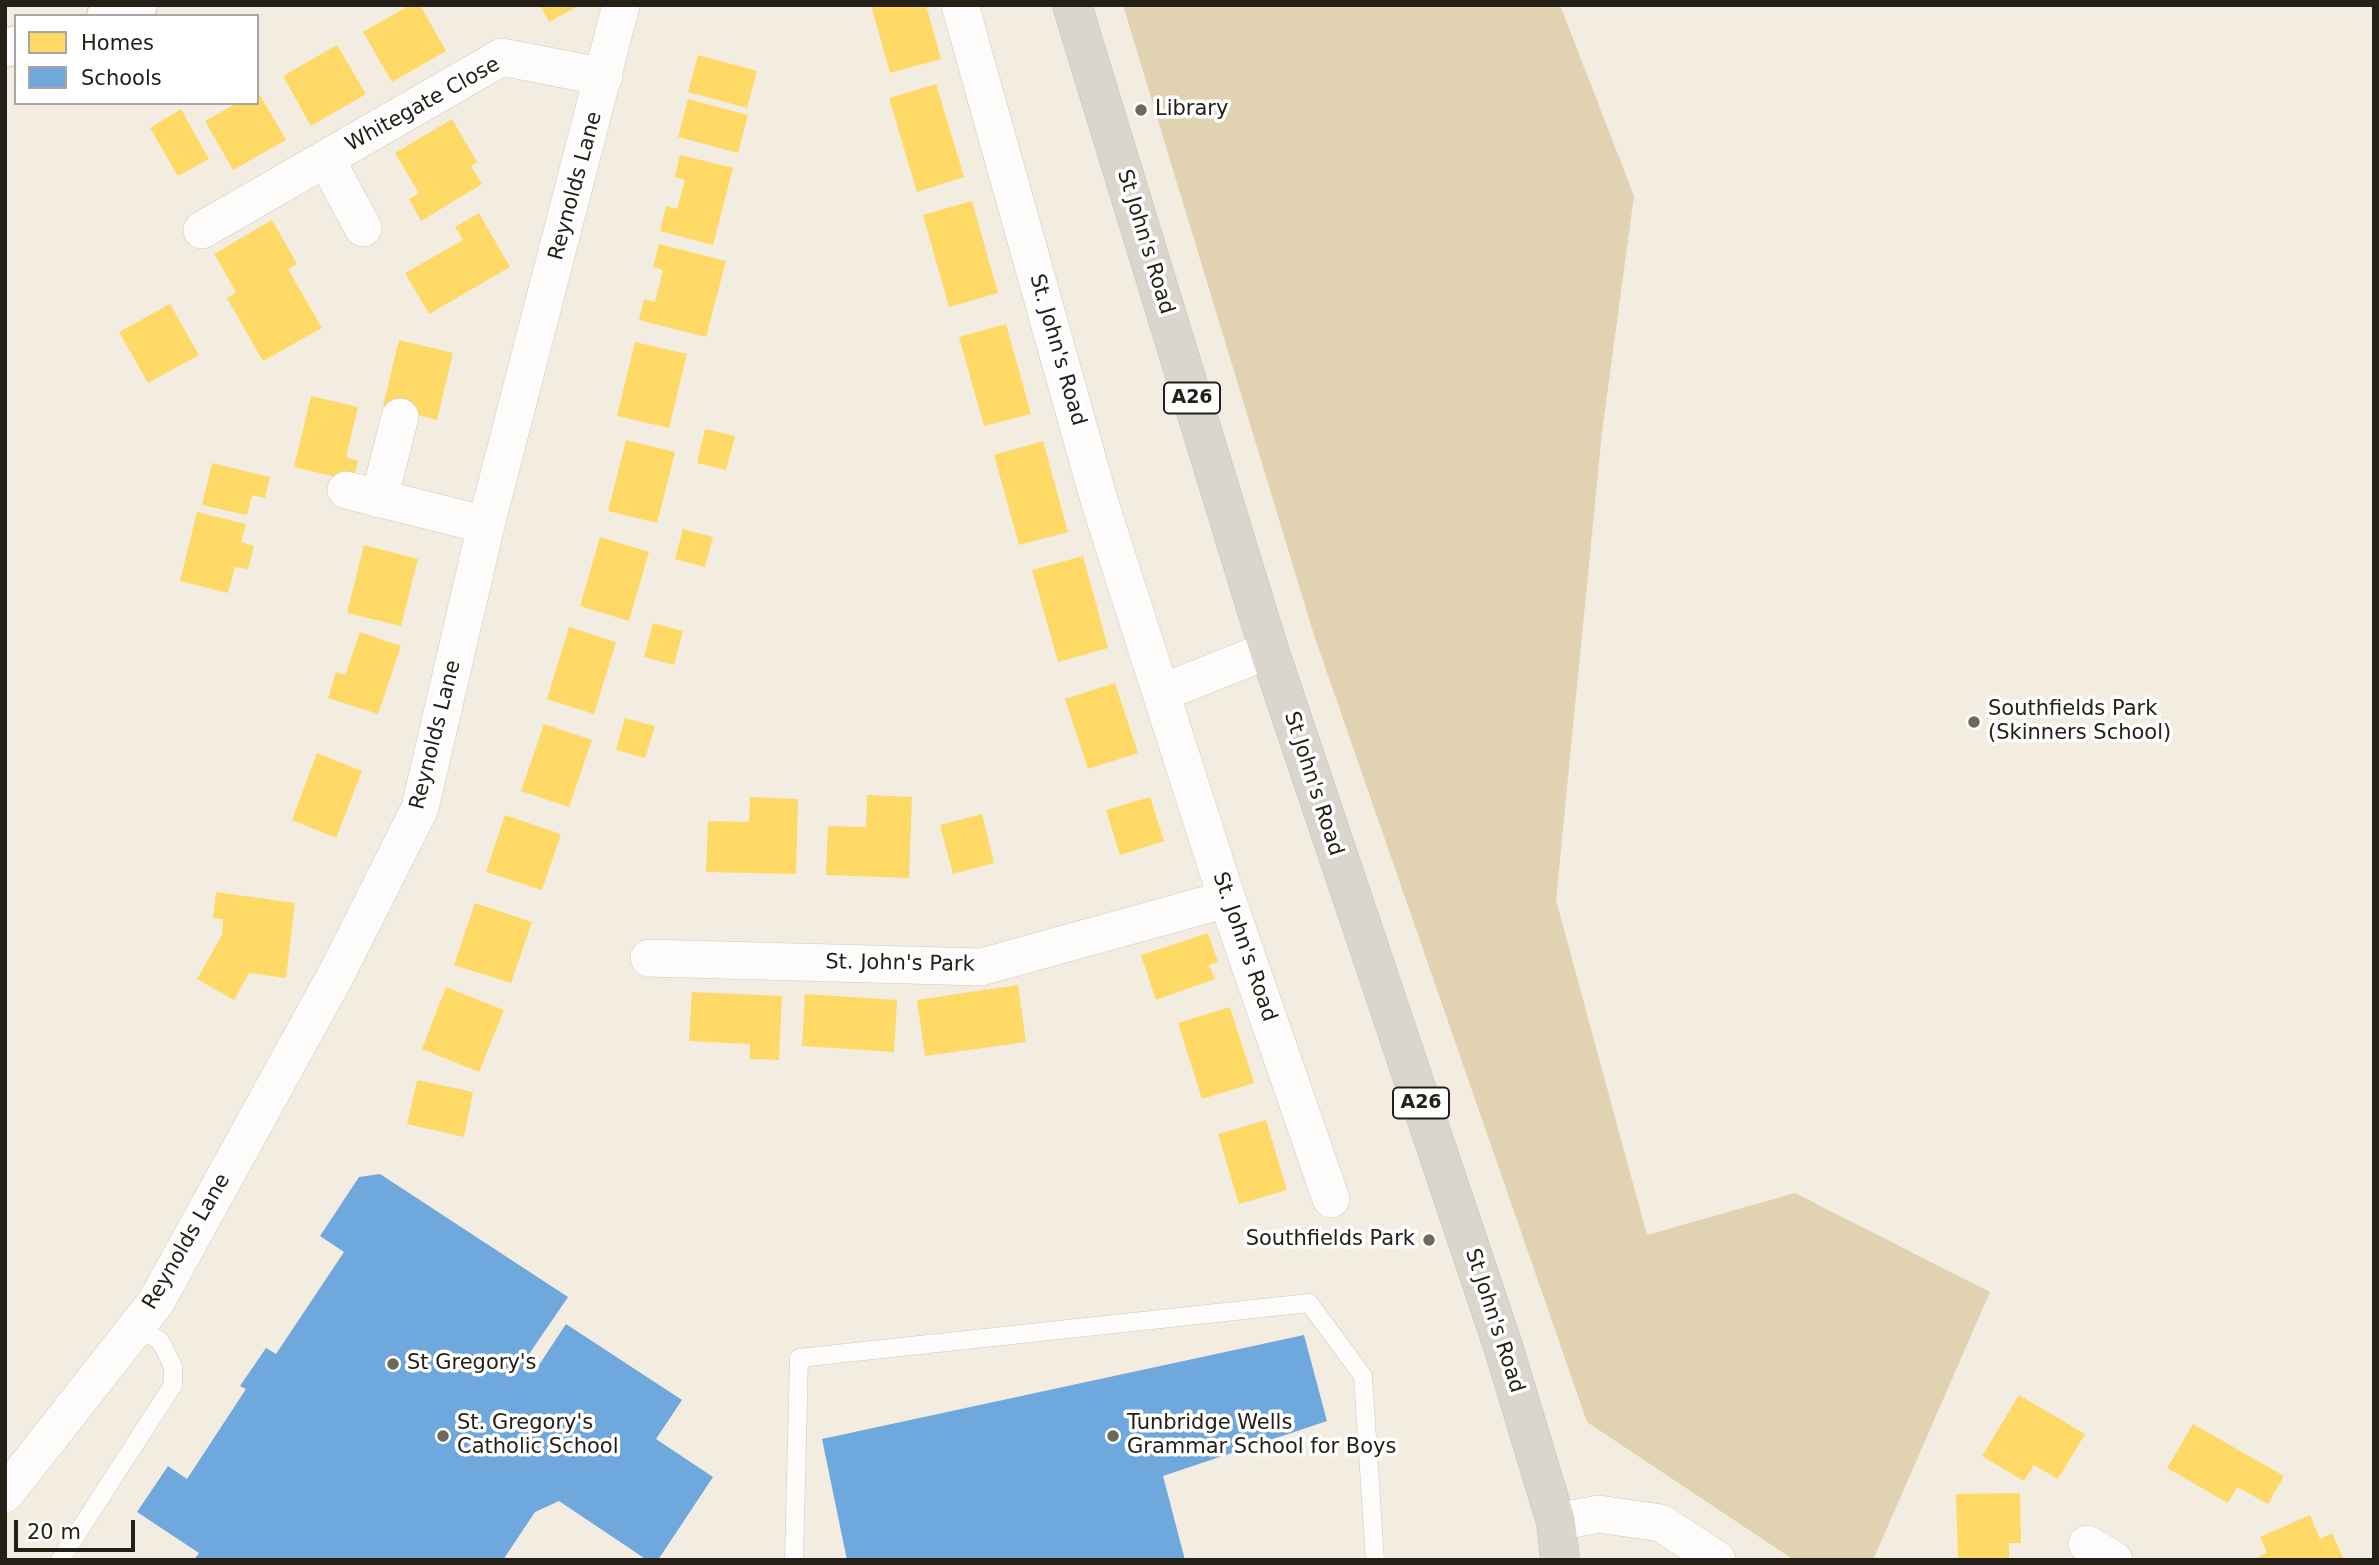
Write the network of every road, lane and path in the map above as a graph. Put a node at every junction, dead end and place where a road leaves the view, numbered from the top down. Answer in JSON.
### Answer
{"nodes":[{"id":1,"x":138,"y":5,"type":"edge"},
{"id":2,"x":621,"y":5,"type":"edge"},
{"id":3,"x":960,"y":5,"type":"edge"},
{"id":4,"x":1072,"y":5,"type":"edge"},
{"id":5,"x":112,"y":14,"type":"edge"},
{"id":6,"x":604,"y":77,"type":"junction"},
{"id":7,"x":326,"y":159,"type":"junction"},
{"id":8,"x":363,"y":228,"type":"dead end"},
{"id":9,"x":202,"y":230,"type":"dead end"},
{"id":10,"x":400,"y":417,"type":"dead end"},
{"id":11,"x":486,"y":526,"type":"junction"},
{"id":12,"x":1269,"y":650,"type":"junction"},
{"id":13,"x":1161,"y":693,"type":"junction"},
{"id":14,"x":1227,"y":899,"type":"junction"},
{"id":15,"x":649,"y":958,"type":"dead end"},
{"id":16,"x":1331,"y":1199,"type":"dead end"},
{"id":17,"x":135,"y":1328,"type":"junction"},
{"id":18,"x":5,"y":1494,"type":"edge"},
{"id":19,"x":1556,"y":1522,"type":"junction"},
{"id":20,"x":60,"y":1560,"type":"edge"},
{"id":21,"x":794,"y":1560,"type":"edge"},
{"id":22,"x":1375,"y":1560,"type":"edge"},
{"id":23,"x":1560,"y":1560,"type":"edge"},
{"id":24,"x":1717,"y":1560,"type":"edge"}],
"edges":[{"from":1,"to":5,"type":"street"},
{"from":2,"to":6,"type":"street","name":"Reynolds Lane"},
{"from":3,"to":13,"type":"street","name":"St. John's Road"},
{"from":4,"to":12,"type":"highway","name":"St John's Road","number":"A26"},
{"from":6,"to":7,"type":"street","name":"Whitegate Close"},
{"from":6,"to":11,"type":"street","name":"Reynolds Lane"},
{"from":7,"to":8,"type":"street","name":"Whitegate Close"},
{"from":7,"to":9,"type":"street","name":"Whitegate Close"},
{"from":10,"to":11,"type":"street"},
{"from":11,"to":17,"type":"street","name":"Reynolds Lane"},
{"from":12,"to":13,"type":"street"},
{"from":12,"to":19,"type":"highway","name":"St John's Road","number":"A26"},
{"from":13,"to":14,"type":"street","name":"St. John's Road"},
{"from":14,"to":15,"type":"street","name":"St. John's Park"},
{"from":14,"to":16,"type":"street","name":"St. John's Road"},
{"from":17,"to":18,"type":"street","name":"Reynolds Lane"},
{"from":17,"to":20,"type":"lane"},
{"from":19,"to":23,"type":"highway","name":"St John's Road","number":"A26"},
{"from":19,"to":24,"type":"street"},
{"from":21,"to":22,"type":"lane"}]}
